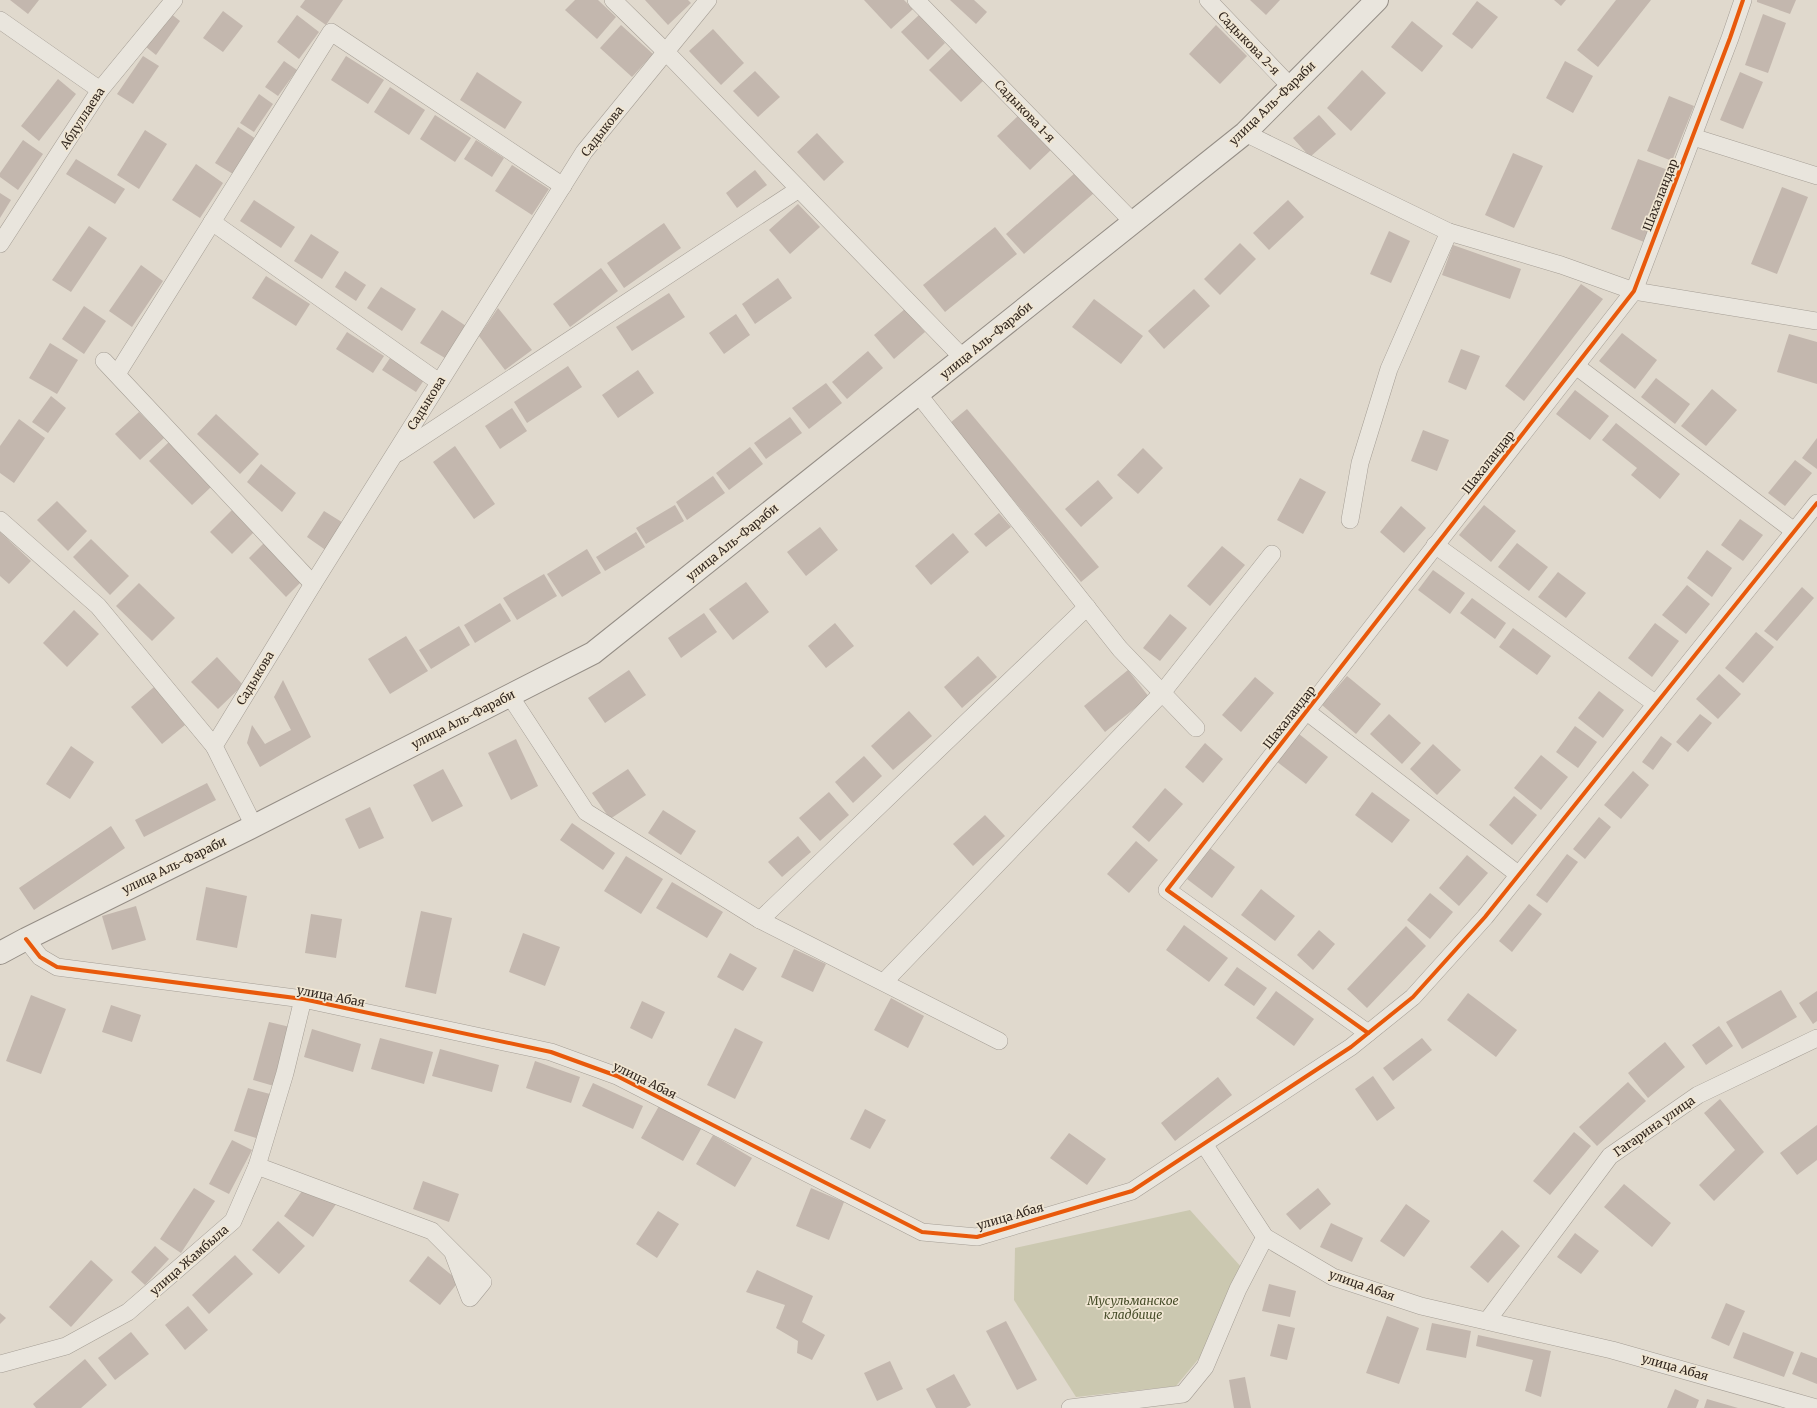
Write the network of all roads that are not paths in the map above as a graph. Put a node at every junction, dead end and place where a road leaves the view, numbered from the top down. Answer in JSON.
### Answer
{"nodes":[{"id":1,"x":174,"y":0,"type":"edge"},
{"id":2,"x":613,"y":0,"type":"edge"},
{"id":3,"x":708,"y":0,"type":"edge"},
{"id":4,"x":916,"y":0,"type":"edge"},
{"id":5,"x":1208,"y":0,"type":"edge"},
{"id":6,"x":1377,"y":0,"type":"edge"},
{"id":7,"x":1743,"y":0,"type":"edge"},
{"id":8,"x":0,"y":20,"type":"edge"},
{"id":9,"x":666,"y":52,"type":"junction"},
{"id":10,"x":1291,"y":86,"type":"junction"},
{"id":11,"x":100,"y":90,"type":"junction"},
{"id":12,"x":1245,"y":133,"type":"junction"},
{"id":13,"x":1693,"y":137,"type":"junction"},
{"id":14,"x":1817,"y":176,"type":"edge"},
{"id":15,"x":563,"y":186,"type":"junction"},
{"id":16,"x":799,"y":189,"type":"junction"},
{"id":17,"x":212,"y":222,"type":"junction"},
{"id":18,"x":1134,"y":222,"type":"junction"},
{"id":19,"x":1449,"y":232,"type":"junction"},
{"id":20,"x":0,"y":244,"type":"edge"},
{"id":21,"x":1634,"y":291,"type":"junction"},
{"id":22,"x":1817,"y":321,"type":"edge"},
{"id":23,"x":963,"y":358,"type":"junction"},
{"id":24,"x":104,"y":360,"type":"dead end"},
{"id":25,"x":1576,"y":366,"type":"junction"},
{"id":26,"x":117,"y":374,"type":"junction"},
{"id":27,"x":439,"y":382,"type":"junction"},
{"id":28,"x":918,"y":394,"type":"junction"},
{"id":29,"x":393,"y":456,"type":"junction"},
{"id":30,"x":1817,"y":503,"type":"edge"},
{"id":31,"x":0,"y":520,"type":"edge"},
{"id":32,"x":1350,"y":520,"type":"dead end"},
{"id":33,"x":1794,"y":531,"type":"junction"},
{"id":34,"x":1435,"y":546,"type":"junction"},
{"id":35,"x":1272,"y":554,"type":"dead end"},
{"id":36,"x":313,"y":584,"type":"junction"},
{"id":37,"x":1087,"y":607,"type":"junction"},
{"id":38,"x":1162,"y":693,"type":"junction"},
{"id":39,"x":510,"y":696,"type":"junction"},
{"id":40,"x":1656,"y":704,"type":"junction"},
{"id":41,"x":1306,"y":711,"type":"junction"},
{"id":42,"x":1196,"y":728,"type":"dead end"},
{"id":43,"x":214,"y":746,"type":"junction"},
{"id":44,"x":254,"y":826,"type":"junction"},
{"id":45,"x":1519,"y":875,"type":"junction"},
{"id":46,"x":760,"y":920,"type":"junction"},
{"id":47,"x":26,"y":939,"type":"junction"},
{"id":48,"x":0,"y":953,"type":"edge"},
{"id":49,"x":884,"y":982,"type":"junction"},
{"id":50,"x":303,"y":1000,"type":"junction"},
{"id":51,"x":1368,"y":1033,"type":"junction"},
{"id":52,"x":1817,"y":1038,"type":"edge"},
{"id":53,"x":999,"y":1041,"type":"dead end"},
{"id":54,"x":1204,"y":1144,"type":"junction"},
{"id":55,"x":257,"y":1166,"type":"junction"},
{"id":56,"x":1265,"y":1237,"type":"junction"},
{"id":57,"x":453,"y":1252,"type":"dead end"},
{"id":58,"x":1487,"y":1321,"type":"junction"},
{"id":59,"x":0,"y":1364,"type":"edge"},
{"id":60,"x":1070,"y":1408,"type":"edge"},
{"id":61,"x":1817,"y":1408,"type":"edge"}],
"edges":[{"from":1,"to":11,"type":"street","name":"Абдуллаева"},
{"from":2,"to":9,"type":"street"},
{"from":3,"to":9,"type":"street","name":"Садыкова"},
{"from":4,"to":18,"type":"street","name":"Садыкова 1-я"},
{"from":5,"to":10,"type":"street","name":"Садыкова 2-я"},
{"from":6,"to":10,"type":"main road","name":"улица Аль-Фараби"},
{"from":7,"to":13,"type":"street","name":"Шахаландар"},
{"from":8,"to":11,"type":"street"},
{"from":9,"to":15,"type":"street","name":"Садыкова"},
{"from":9,"to":16,"type":"street"},
{"from":10,"to":12,"type":"main road","name":"улица Аль-Фараби"},
{"from":11,"to":20,"type":"street","name":"Абдуллаева"},
{"from":12,"to":18,"type":"main road","name":"улица Аль-Фараби"},
{"from":12,"to":19,"type":"street"},
{"from":13,"to":14,"type":"street"},
{"from":13,"to":21,"type":"street","name":"Шахаландар"},
{"from":15,"to":17,"type":"street"},
{"from":15,"to":27,"type":"street","name":"Садыкова"},
{"from":16,"to":23,"type":"street"},
{"from":16,"to":29,"type":"street"},
{"from":17,"to":26,"type":"street"},
{"from":17,"to":27,"type":"street"},
{"from":18,"to":23,"type":"main road","name":"улица Аль-Фараби"},
{"from":19,"to":21,"type":"street"},
{"from":19,"to":32,"type":"street"},
{"from":21,"to":22,"type":"street"},
{"from":21,"to":25,"type":"street","name":"Шахаландар"},
{"from":23,"to":28,"type":"main road","name":"улица Аль-Фараби"},
{"from":24,"to":26,"type":"street"},
{"from":25,"to":33,"type":"street"},
{"from":25,"to":34,"type":"street","name":"Шахаландар"},
{"from":26,"to":36,"type":"street"},
{"from":27,"to":29,"type":"street","name":"Садыкова"},
{"from":28,"to":37,"type":"street"},
{"from":28,"to":39,"type":"main road","name":"улица Аль-Фараби"},
{"from":29,"to":36,"type":"street","name":"Садыкова"},
{"from":30,"to":33,"type":"street"},
{"from":31,"to":43,"type":"street"},
{"from":33,"to":40,"type":"street"},
{"from":34,"to":40,"type":"street"},
{"from":34,"to":41,"type":"street","name":"Шахаландар"},
{"from":35,"to":38,"type":"street"},
{"from":36,"to":43,"type":"street","name":"Садыкова"},
{"from":37,"to":38,"type":"street"},
{"from":37,"to":46,"type":"street"},
{"from":38,"to":42,"type":"street"},
{"from":38,"to":49,"type":"street"},
{"from":39,"to":44,"type":"main road","name":"улица Аль-Фараби"},
{"from":39,"to":46,"type":"street"},
{"from":40,"to":45,"type":"street"},
{"from":41,"to":45,"type":"street"},
{"from":41,"to":51,"type":"street","name":"Шахаландар"},
{"from":43,"to":44,"type":"street"},
{"from":44,"to":47,"type":"main road","name":"улица Аль-Фараби"},
{"from":45,"to":51,"type":"street"},
{"from":46,"to":49,"type":"street"},
{"from":47,"to":48,"type":"main road","name":"улица Аль-Фараби"},
{"from":47,"to":50,"type":"street","name":"улица Абая"},
{"from":49,"to":53,"type":"street"},
{"from":50,"to":54,"type":"street","name":"улица Абая"},
{"from":50,"to":55,"type":"street","name":"улица Жамбыла"},
{"from":51,"to":54,"type":"street"},
{"from":52,"to":58,"type":"street","name":"Гагарина улица"},
{"from":54,"to":56,"type":"street","name":"улица Абая"},
{"from":55,"to":57,"type":"street"},
{"from":55,"to":59,"type":"street","name":"улица Жамбыла"},
{"from":56,"to":58,"type":"street","name":"улица Абая"},
{"from":56,"to":60,"type":"street"},
{"from":58,"to":61,"type":"street","name":"улица Абая"}]}
